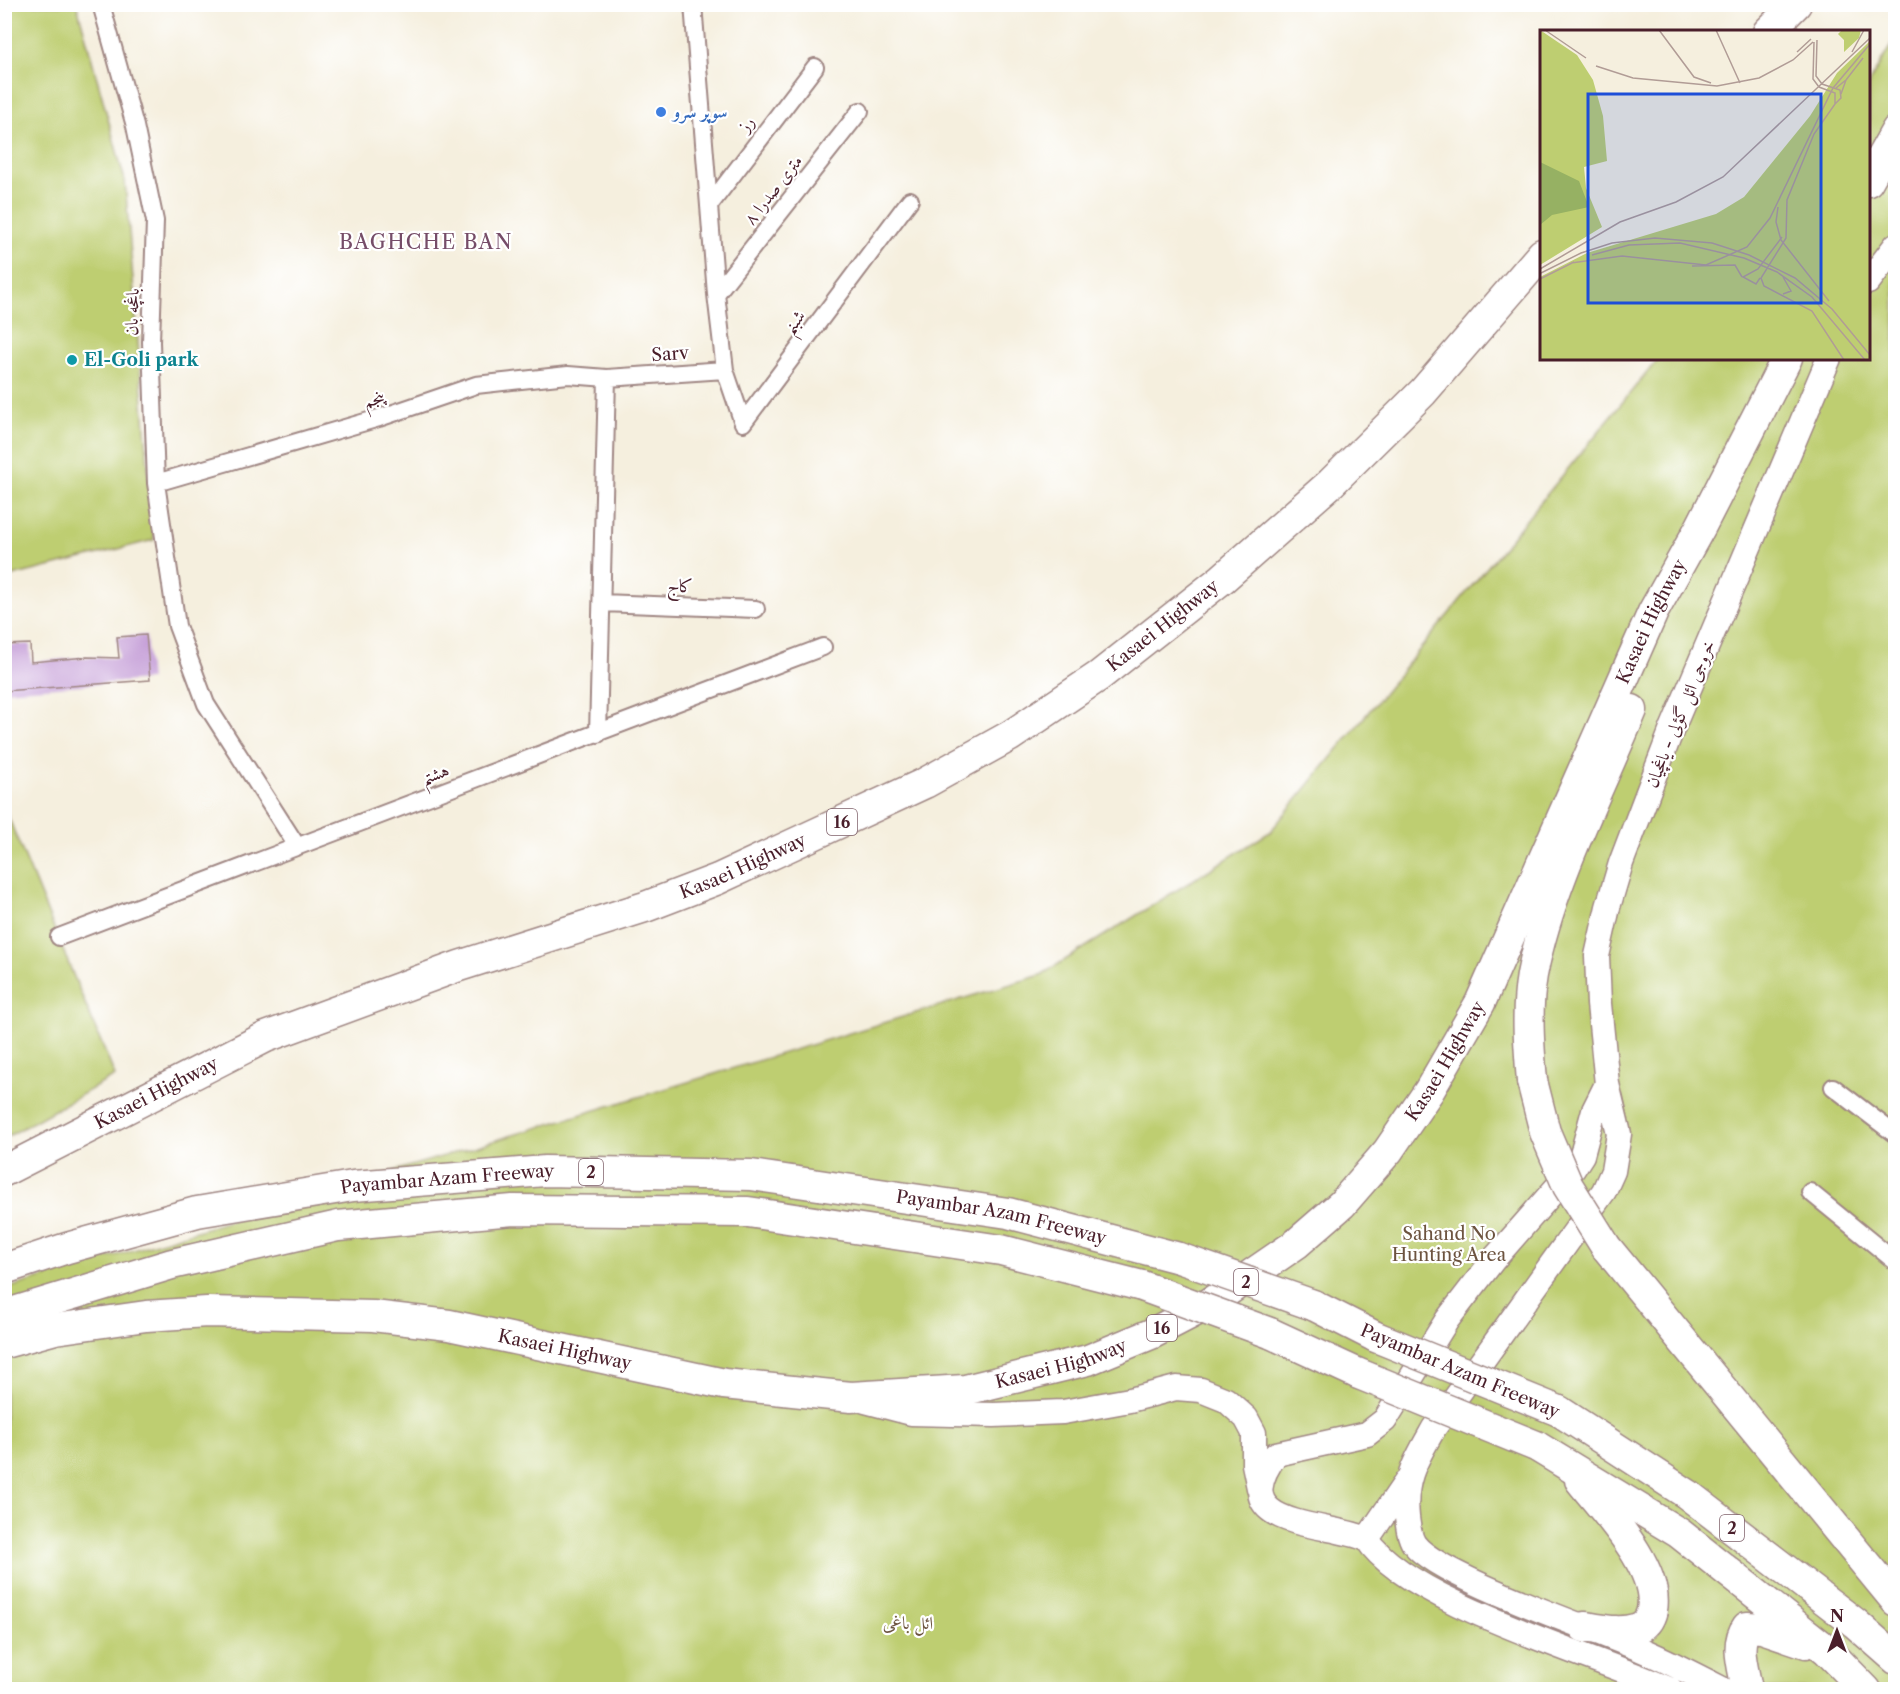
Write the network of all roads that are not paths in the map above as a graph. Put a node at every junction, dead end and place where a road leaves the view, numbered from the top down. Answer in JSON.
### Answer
{"nodes":[{"id":1,"x":101,"y":4,"type":"edge"},
{"id":2,"x":693,"y":4,"type":"edge"},
{"id":3,"x":1796,"y":4,"type":"edge"},
{"id":4,"x":1770,"y":30,"type":"edge"},
{"id":5,"x":815,"y":67,"type":"dead end"},
{"id":6,"x":860,"y":111,"type":"dead end"},
{"id":7,"x":1896,"y":131,"type":"edge"},
{"id":8,"x":1870,"y":179,"type":"edge"},
{"id":9,"x":910,"y":200,"type":"dead end"},
{"id":10,"x":709,"y":206,"type":"junction"},
{"id":11,"x":1896,"y":245,"type":"edge"},
{"id":12,"x":1540,"y":256,"type":"edge"},
{"id":13,"x":1870,"y":281,"type":"edge"},
{"id":14,"x":716,"y":294,"type":"junction"},
{"id":15,"x":1786,"y":360,"type":"edge"},
{"id":16,"x":1828,"y":360,"type":"edge"},
{"id":17,"x":725,"y":370,"type":"junction"},
{"id":18,"x":607,"y":378,"type":"junction"},
{"id":19,"x":156,"y":483,"type":"junction"},
{"id":20,"x":1701,"y":526,"type":"junction"},
{"id":21,"x":602,"y":603,"type":"junction"},
{"id":22,"x":756,"y":609,"type":"dead end"},
{"id":23,"x":823,"y":647,"type":"dead end"},
{"id":24,"x":598,"y":734,"type":"junction"},
{"id":25,"x":297,"y":846,"type":"junction"},
{"id":26,"x":59,"y":936,"type":"dead end"},
{"id":27,"x":1606,"y":1084,"type":"junction"},
{"id":28,"x":1833,"y":1087,"type":"dead end"},
{"id":29,"x":1896,"y":1135,"type":"edge"},
{"id":30,"x":4,"y":1172,"type":"edge"},
{"id":31,"x":1810,"y":1192,"type":"dead end"},
{"id":32,"x":1896,"y":1262,"type":"edge"},
{"id":33,"x":4,"y":1269,"type":"edge"},
{"id":34,"x":4,"y":1315,"type":"edge"},
{"id":35,"x":4,"y":1343,"type":"edge"},
{"id":36,"x":851,"y":1397,"type":"junction"},
{"id":37,"x":1567,"y":1464,"type":"junction"},
{"id":38,"x":1408,"y":1479,"type":"junction"},
{"id":39,"x":1263,"y":1502,"type":"junction"},
{"id":40,"x":1367,"y":1539,"type":"junction"},
{"id":41,"x":1896,"y":1601,"type":"edge"},
{"id":42,"x":1584,"y":1627,"type":"junction"},
{"id":43,"x":1827,"y":1650,"type":"junction"},
{"id":44,"x":1896,"y":1659,"type":"edge"},
{"id":45,"x":1671,"y":1689,"type":"edge"},
{"id":46,"x":1724,"y":1689,"type":"edge"},
{"id":47,"x":1748,"y":1689,"type":"edge"},
{"id":48,"x":1866,"y":1689,"type":"edge"}],
"edges":[{"from":1,"to":19,"type":"street","name":"باغچه بان"},
{"from":2,"to":10,"type":"street"},
{"from":3,"to":4,"type":"highway"},
{"from":5,"to":10,"type":"street","name":"رز"},
{"from":6,"to":14,"type":"street","name":"۸ متری صدرا"},
{"from":7,"to":8,"type":"highway"},
{"from":9,"to":17,"type":"street","name":"شبنم"},
{"from":10,"to":14,"type":"street"},
{"from":11,"to":13,"type":"main road"},
{"from":12,"to":30,"type":"highway","name":"Kasaei Highway","number":"16"},
{"from":14,"to":17,"type":"street"},
{"from":15,"to":20,"type":"highway","name":"Kasaei Highway","number":"16"},
{"from":16,"to":27,"type":"main road","name":"خروجی ائل گؤلی - یاغچیان"},
{"from":17,"to":18,"type":"street","name":"Sarv"},
{"from":18,"to":19,"type":"street","name":"پنجم"},
{"from":18,"to":21,"type":"street"},
{"from":19,"to":25,"type":"street","name":"باغچه بان"},
{"from":20,"to":36,"type":"highway","name":"Kasaei Highway","number":"16"},
{"from":20,"to":41,"type":"highway","bridge":true},
{"from":21,"to":22,"type":"street","name":"کاج"},
{"from":21,"to":24,"type":"street"},
{"from":23,"to":24,"type":"street","name":"هشتم"},
{"from":24,"to":25,"type":"street","name":"هشتم"},
{"from":25,"to":26,"type":"street","name":"هشتم"},
{"from":27,"to":38,"type":"main road","name":"خروجی ائل گؤلی - یاغچیان"},
{"from":27,"to":39,"type":"main road"},
{"from":28,"to":29,"type":"street"},
{"from":31,"to":32,"type":"street"},
{"from":33,"to":44,"type":"highway","name":"Payambar Azam Freeway","number":"2","bridge":true},
{"from":34,"to":37,"type":"highway","name":"Payambar Azam Freeway","number":"2","bridge":true},
{"from":35,"to":36,"type":"highway","name":"Kasaei Highway","number":"16"},
{"from":36,"to":39,"type":"main road"},
{"from":37,"to":42,"type":"highway"},
{"from":37,"to":43,"type":"highway","name":"Payambar Azam Freeway","number":"2"},
{"from":38,"to":40,"type":"main road","name":"خروجی ائل گؤلی - یاغچیان"},
{"from":38,"to":42,"type":"main road"},
{"from":39,"to":40,"type":"main road"},
{"from":40,"to":45,"type":"main road"},
{"from":42,"to":46,"type":"main road"},
{"from":43,"to":47,"type":"highway"},
{"from":43,"to":48,"type":"highway","name":"Payambar Azam Freeway","number":"2"}]}
